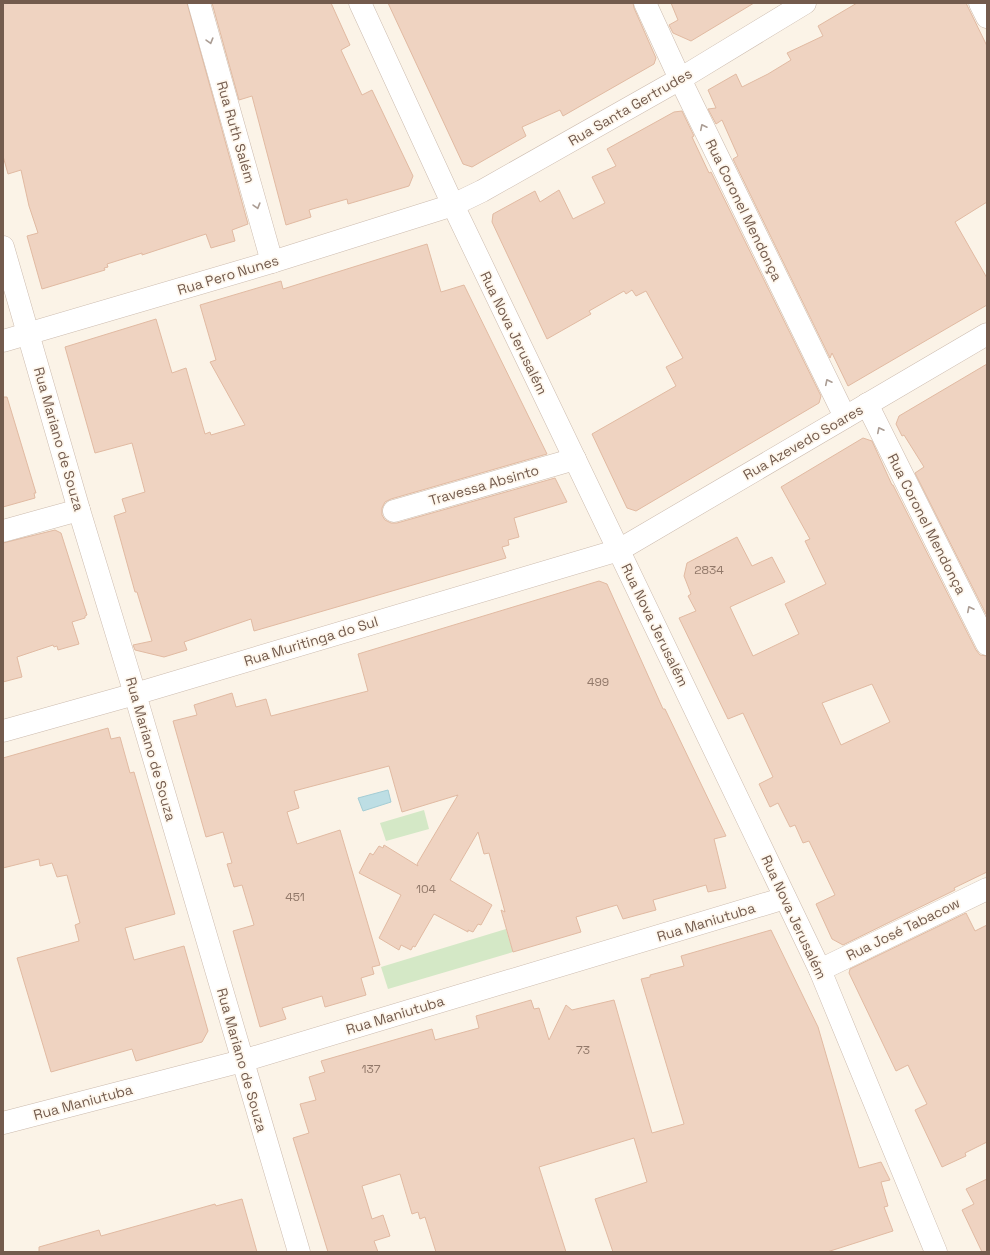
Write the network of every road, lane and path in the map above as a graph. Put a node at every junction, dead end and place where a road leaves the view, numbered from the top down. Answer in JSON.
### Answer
{"nodes":[{"id":1,"x":199,"y":3,"type":"edge"},
{"id":2,"x":360,"y":3,"type":"edge"},
{"id":3,"x":645,"y":3,"type":"edge"},
{"id":4,"x":805,"y":3,"type":"edge"},
{"id":5,"x":980,"y":3,"type":"edge"},
{"id":6,"x":987,"y":17,"type":"edge"},
{"id":7,"x":680,"y":79,"type":"junction"},
{"id":8,"x":453,"y":205,"type":"junction"},
{"id":9,"x":3,"y":247,"type":"edge"},
{"id":10,"x":272,"y":262,"type":"junction"},
{"id":11,"x":28,"y":334,"type":"junction"},
{"id":12,"x":987,"y":334,"type":"edge"},
{"id":13,"x":3,"y":341,"type":"edge"},
{"id":14,"x":867,"y":404,"type":"junction"},
{"id":15,"x":845,"y":417,"type":"junction"},
{"id":16,"x":575,"y":458,"type":"junction"},
{"id":17,"x":79,"y":510,"type":"junction"},
{"id":18,"x":394,"y":511,"type":"dead end"},
{"id":19,"x":3,"y":531,"type":"edge"},
{"id":20,"x":619,"y":550,"type":"junction"},
{"id":21,"x":987,"y":644,"type":"edge"},
{"id":22,"x":135,"y":694,"type":"junction"},
{"id":23,"x":3,"y":731,"type":"edge"},
{"id":24,"x":987,"y":889,"type":"edge"},
{"id":25,"x":785,"y":898,"type":"junction"},
{"id":26,"x":820,"y":970,"type":"junction"},
{"id":27,"x":242,"y":1060,"type":"junction"},
{"id":28,"x":3,"y":1123,"type":"edge"},
{"id":29,"x":299,"y":1252,"type":"edge"},
{"id":30,"x":936,"y":1252,"type":"edge"}],
"edges":[{"from":1,"to":10,"type":"street","name":"Rua Ruth Salém","one_way":true},
{"from":2,"to":8,"type":"street","name":"Rua Nova Jerusalém"},
{"from":3,"to":7,"type":"street","name":"Rua Coronel Mendonça"},
{"from":4,"to":7,"type":"street","name":"Rua Santa Gertrudes"},
{"from":5,"to":6,"type":"street"},
{"from":7,"to":8,"type":"street","name":"Rua Santa Gertrudes"},
{"from":15,"to":7,"type":"street","name":"Rua Coronel Mendonça","one_way":true},
{"from":8,"to":10,"type":"street","name":"Rua Pero Nunes"},
{"from":8,"to":16,"type":"street","name":"Rua Nova Jerusalém"},
{"from":9,"to":11,"type":"street","name":"Rua Mariano de Souza"},
{"from":10,"to":11,"type":"street","name":"Rua Pero Nunes"},
{"from":11,"to":13,"type":"street","name":"Rua Pero Nunes"},
{"from":11,"to":17,"type":"street","name":"Rua Mariano de Souza"},
{"from":12,"to":14,"type":"street","name":"Rua Azevedo Soares"},
{"from":14,"to":15,"type":"street","name":"Rua Azevedo Soares"},
{"from":21,"to":14,"type":"street","name":"Rua Coronel Mendonça","one_way":true},
{"from":15,"to":20,"type":"street","name":"Rua Azevedo Soares"},
{"from":16,"to":18,"type":"street","name":"Travessa Absinto"},
{"from":16,"to":20,"type":"street","name":"Rua Nova Jerusalém"},
{"from":17,"to":19,"type":"street"},
{"from":17,"to":22,"type":"street","name":"Rua Mariano de Souza"},
{"from":20,"to":22,"type":"street","name":"Rua Muritinga do Sul"},
{"from":20,"to":25,"type":"street","name":"Rua Nova Jerusalém"},
{"from":22,"to":23,"type":"street","name":"Rua Muritinga do Sul"},
{"from":22,"to":27,"type":"street","name":"Rua Mariano de Souza"},
{"from":24,"to":26,"type":"street","name":"Rua José Tabacow"},
{"from":25,"to":26,"type":"street","name":"Rua Nova Jerusalém"},
{"from":25,"to":27,"type":"street","name":"Rua Maniutuba"},
{"from":26,"to":30,"type":"street","name":"Rua Nova Jerusalém"},
{"from":27,"to":28,"type":"street","name":"Rua Maniutuba"},
{"from":27,"to":29,"type":"street","name":"Rua Mariano de Souza"}]}
